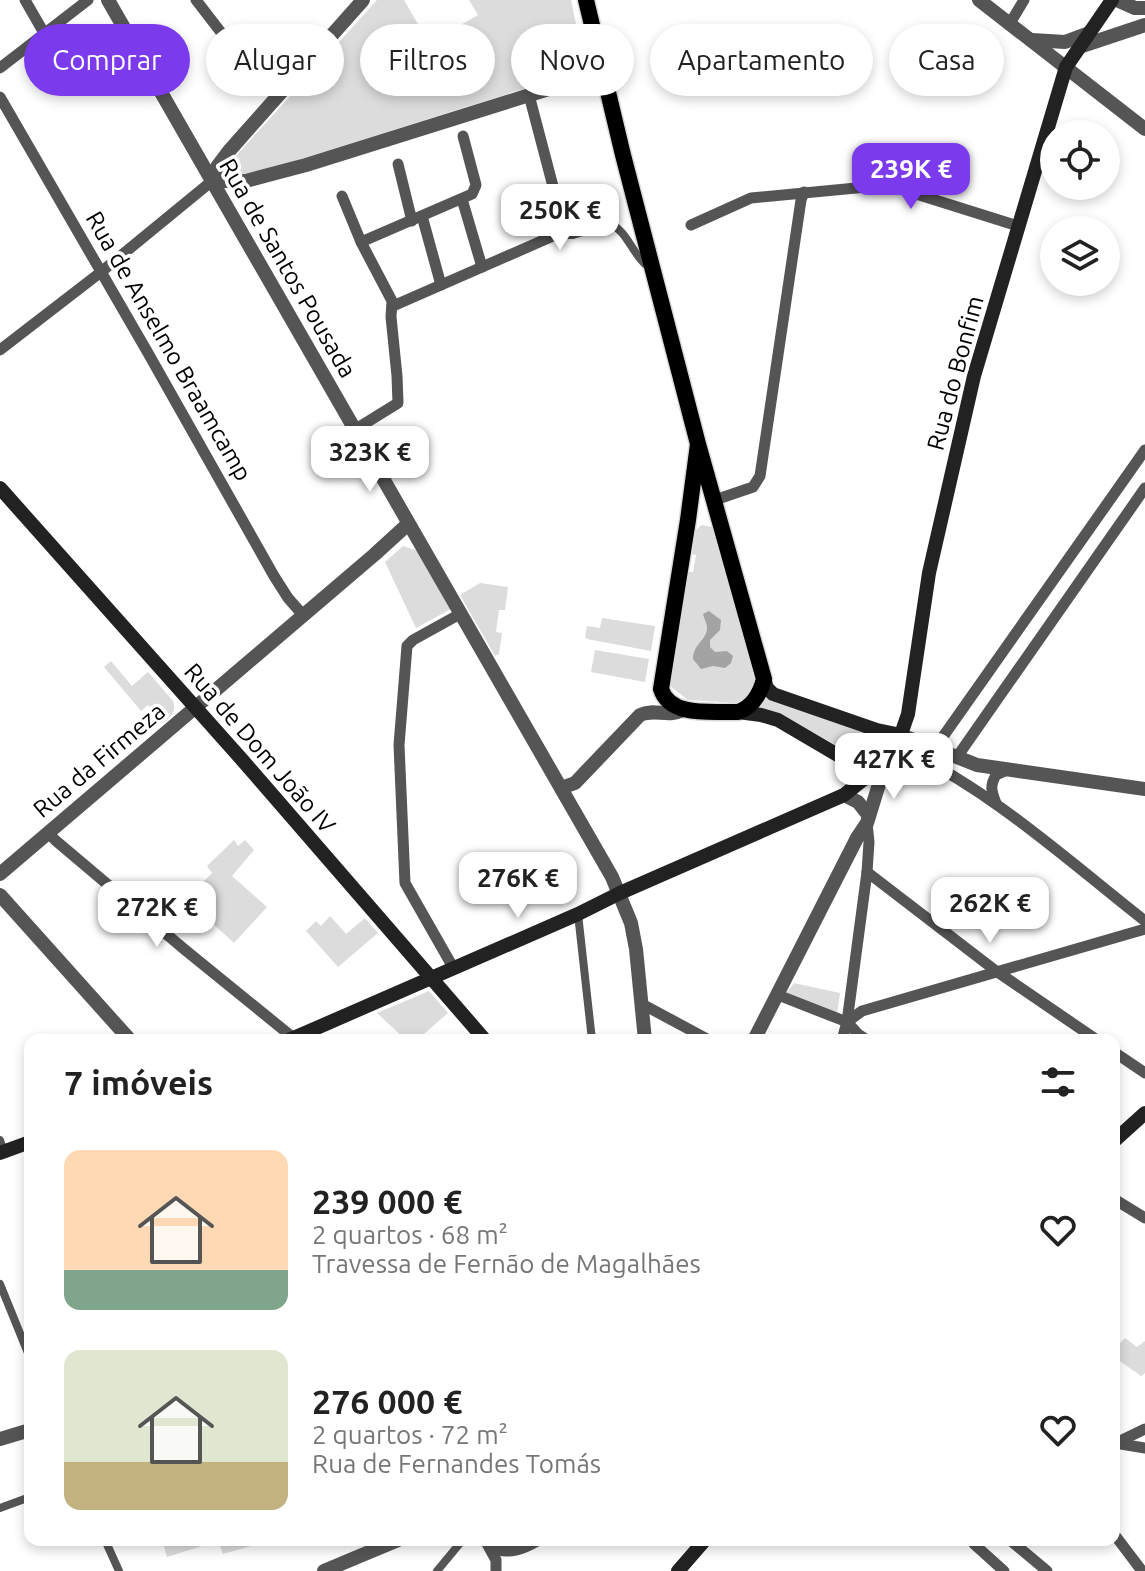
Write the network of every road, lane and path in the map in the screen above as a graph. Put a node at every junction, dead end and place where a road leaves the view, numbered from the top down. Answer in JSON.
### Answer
{"nodes":[{"id":1,"x":25,"y":0,"type":"edge"},
{"id":2,"x":88,"y":0,"type":"edge"},
{"id":3,"x":108,"y":0,"type":"edge"},
{"id":4,"x":196,"y":0,"type":"edge"},
{"id":5,"x":363,"y":0,"type":"edge"},
{"id":6,"x":586,"y":0,"type":"edge"},
{"id":7,"x":979,"y":0,"type":"edge"},
{"id":8,"x":1024,"y":0,"type":"edge"},
{"id":9,"x":1115,"y":0,"type":"edge"},
{"id":10,"x":1145,"y":8,"type":"edge"},
{"id":11,"x":39,"y":24,"type":"edge"},
{"id":12,"x":56,"y":24,"type":"edge"},
{"id":13,"x":215,"y":24,"type":"edge"},
{"id":14,"x":592,"y":24,"type":"edge"},
{"id":15,"x":1009,"y":25,"type":"junction"},
{"id":16,"x":1145,"y":25,"type":"edge"},
{"id":17,"x":1031,"y":40,"type":"junction"},
{"id":18,"x":1075,"y":43,"type":"junction"},
{"id":19,"x":24,"y":49,"type":"edge"},
{"id":20,"x":1066,"y":67,"type":"junction"},
{"id":21,"x":0,"y":68,"type":"edge"},
{"id":22,"x":526,"y":96,"type":"edge"},
{"id":23,"x":529,"y":96,"type":"edge"},
{"id":24,"x":609,"y":96,"type":"edge"},
{"id":25,"x":0,"y":97,"type":"edge"},
{"id":26,"x":1145,"y":129,"type":"edge"},
{"id":27,"x":463,"y":136,"type":"dead end"},
{"id":28,"x":398,"y":164,"type":"dead end"},
{"id":29,"x":212,"y":181,"type":"junction"},
{"id":30,"x":804,"y":192,"type":"junction"},
{"id":31,"x":342,"y":196,"type":"dead end"},
{"id":32,"x":462,"y":199,"type":"junction"},
{"id":33,"x":417,"y":219,"type":"junction"},
{"id":34,"x":691,"y":225,"type":"dead end"},
{"id":35,"x":1018,"y":226,"type":"junction"},
{"id":36,"x":559,"y":231,"type":"junction"},
{"id":37,"x":361,"y":242,"type":"junction"},
{"id":38,"x":652,"y":264,"type":"junction"},
{"id":39,"x":482,"y":267,"type":"junction"},
{"id":40,"x":101,"y":272,"type":"junction"},
{"id":41,"x":441,"y":285,"type":"junction"},
{"id":42,"x":393,"y":306,"type":"junction"},
{"id":43,"x":0,"y":350,"type":"edge"},
{"id":44,"x":356,"y":429,"type":"junction"},
{"id":45,"x":698,"y":444,"type":"junction"},
{"id":46,"x":1145,"y":450,"type":"edge"},
{"id":47,"x":1126,"y":477,"type":"junction"},
{"id":48,"x":0,"y":488,"type":"edge"},
{"id":49,"x":1144,"y":492,"type":"edge"},
{"id":50,"x":715,"y":500,"type":"junction"},
{"id":51,"x":720,"y":519,"type":"junction"},
{"id":52,"x":688,"y":520,"type":"junction"},
{"id":53,"x":408,"y":524,"type":"junction"},
{"id":54,"x":1078,"y":545,"type":"junction"},
{"id":55,"x":1096,"y":556,"type":"junction"},
{"id":56,"x":460,"y":614,"type":"junction"},
{"id":57,"x":303,"y":615,"type":"junction"},
{"id":58,"x":764,"y":679,"type":"junction"},
{"id":59,"x":981,"y":682,"type":"junction"},
{"id":60,"x":1000,"y":695,"type":"junction"},
{"id":61,"x":195,"y":707,"type":"junction"},
{"id":62,"x":683,"y":710,"type":"junction"},
{"id":63,"x":738,"y":712,"type":"junction"},
{"id":64,"x":899,"y":741,"type":"junction"},
{"id":65,"x":935,"y":748,"type":"junction"},
{"id":66,"x":957,"y":757,"type":"junction"},
{"id":67,"x":1008,"y":770,"type":"junction"},
{"id":68,"x":877,"y":771,"type":"junction"},
{"id":69,"x":561,"y":788,"type":"junction"},
{"id":70,"x":1145,"y":789,"type":"edge"},
{"id":71,"x":844,"y":795,"type":"junction"},
{"id":72,"x":996,"y":803,"type":"junction"},
{"id":73,"x":868,"y":820,"type":"junction"},
{"id":74,"x":48,"y":832,"type":"junction"},
{"id":75,"x":867,"y":872,"type":"junction"},
{"id":76,"x":0,"y":874,"type":"edge"},
{"id":77,"x":620,"y":893,"type":"junction"},
{"id":78,"x":0,"y":895,"type":"edge"},
{"id":79,"x":578,"y":914,"type":"junction"},
{"id":80,"x":1145,"y":921,"type":"edge"},
{"id":81,"x":1145,"y":929,"type":"edge"},
{"id":82,"x":454,"y":969,"type":"junction"},
{"id":83,"x":996,"y":971,"type":"junction"},
{"id":84,"x":432,"y":979,"type":"junction"},
{"id":85,"x":778,"y":995,"type":"junction"},
{"id":86,"x":642,"y":1004,"type":"junction"},
{"id":87,"x":847,"y":1022,"type":"junction"},
{"id":88,"x":125,"y":1034,"type":"edge"},
{"id":89,"x":287,"y":1034,"type":"edge"},
{"id":90,"x":305,"y":1034,"type":"edge"},
{"id":91,"x":480,"y":1034,"type":"edge"},
{"id":92,"x":591,"y":1034,"type":"edge"},
{"id":93,"x":644,"y":1034,"type":"edge"},
{"id":94,"x":698,"y":1034,"type":"edge"},
{"id":95,"x":757,"y":1034,"type":"edge"},
{"id":96,"x":844,"y":1034,"type":"edge"},
{"id":97,"x":858,"y":1034,"type":"edge"},
{"id":98,"x":1088,"y":1034,"type":"edge"},
{"id":99,"x":1120,"y":1056,"type":"edge"},
{"id":100,"x":1145,"y":1073,"type":"edge"},
{"id":101,"x":1145,"y":1113,"type":"edge"},
{"id":102,"x":1120,"y":1136,"type":"edge"},
{"id":103,"x":24,"y":1143,"type":"edge"},
{"id":104,"x":1,"y":1149,"type":"edge"},
{"id":105,"x":1120,"y":1203,"type":"edge"},
{"id":106,"x":1145,"y":1218,"type":"edge"},
{"id":107,"x":0,"y":1284,"type":"edge"},
{"id":108,"x":24,"y":1343,"type":"edge"},
{"id":109,"x":1145,"y":1429,"type":"edge"},
{"id":110,"x":24,"y":1432,"type":"edge"},
{"id":111,"x":0,"y":1439,"type":"edge"},
{"id":112,"x":1120,"y":1441,"type":"edge"},
{"id":113,"x":1120,"y":1444,"type":"edge"},
{"id":114,"x":1145,"y":1448,"type":"edge"},
{"id":115,"x":24,"y":1499,"type":"edge"},
{"id":116,"x":0,"y":1508,"type":"edge"},
{"id":117,"x":1120,"y":1542,"type":"edge"},
{"id":118,"x":108,"y":1546,"type":"edge"},
{"id":119,"x":384,"y":1546,"type":"edge"},
{"id":120,"x":458,"y":1546,"type":"edge"},
{"id":121,"x":489,"y":1546,"type":"edge"},
{"id":122,"x":494,"y":1546,"type":"edge"},
{"id":123,"x":528,"y":1546,"type":"edge"},
{"id":124,"x":699,"y":1546,"type":"edge"},
{"id":125,"x":976,"y":1546,"type":"edge"},
{"id":126,"x":1017,"y":1546,"type":"edge"},
{"id":127,"x":682,"y":1565,"type":"edge"},
{"id":128,"x":119,"y":1571,"type":"edge"},
{"id":129,"x":324,"y":1571,"type":"edge"},
{"id":130,"x":437,"y":1571,"type":"edge"},
{"id":131,"x":496,"y":1571,"type":"edge"},
{"id":132,"x":699,"y":1571,"type":"edge"},
{"id":133,"x":1004,"y":1571,"type":"edge"},
{"id":134,"x":1047,"y":1571,"type":"edge"},
{"id":135,"x":1142,"y":1571,"type":"edge"}],
"edges":[{"from":1,"to":11,"type":"street"},
{"from":2,"to":12,"type":"street"},
{"from":3,"to":29,"type":"street","name":"Rua de Santos Pousada"},
{"from":4,"to":13,"type":"street"},
{"from":5,"to":29,"type":"street"},
{"from":6,"to":14,"type":"main road"},
{"from":7,"to":15,"type":"street"},
{"from":8,"to":15,"type":"street"},
{"from":9,"to":10,"type":"street"},
{"from":9,"to":18,"type":"main road","name":"Rua do Bonfim"},
{"from":15,"to":17,"type":"street"},
{"from":16,"to":18,"type":"street"},
{"from":17,"to":18,"type":"street"},
{"from":17,"to":20,"type":"street"},
{"from":18,"to":20,"type":"main road","name":"Rua do Bonfim"},
{"from":19,"to":21,"type":"street"},
{"from":20,"to":26,"type":"street"},
{"from":20,"to":35,"type":"main road","name":"Rua do Bonfim"},
{"from":22,"to":29,"type":"street"},
{"from":23,"to":36,"type":"street"},
{"from":24,"to":38,"type":"main road"},
{"from":25,"to":40,"type":"street","name":"Rua de Anselmo Braamcamp"},
{"from":27,"to":32,"type":"street"},
{"from":28,"to":33,"type":"street"},
{"from":29,"to":40,"type":"street"},
{"from":29,"to":44,"type":"street","name":"Rua de Santos Pousada"},
{"from":30,"to":34,"type":"street"},
{"from":30,"to":35,"type":"street"},
{"from":30,"to":50,"type":"street"},
{"from":31,"to":37,"type":"street"},
{"from":32,"to":33,"type":"street"},
{"from":32,"to":39,"type":"street"},
{"from":33,"to":37,"type":"street"},
{"from":33,"to":41,"type":"street"},
{"from":35,"to":64,"type":"main road","name":"Rua do Bonfim"},
{"from":36,"to":38,"type":"street"},
{"from":36,"to":39,"type":"street"},
{"from":37,"to":42,"type":"street"},
{"from":38,"to":45,"type":"main road"},
{"from":39,"to":41,"type":"street"},
{"from":40,"to":43,"type":"street"},
{"from":40,"to":57,"type":"street","name":"Rua de Anselmo Braamcamp"},
{"from":41,"to":42,"type":"street"},
{"from":42,"to":44,"type":"street"},
{"from":44,"to":53,"type":"street","name":"Rua de Santos Pousada"},
{"from":45,"to":50,"type":"main road"},
{"from":45,"to":52,"type":"main road"},
{"from":46,"to":47,"type":"street"},
{"from":47,"to":49,"type":"street"},
{"from":47,"to":54,"type":"street"},
{"from":48,"to":61,"type":"main road","name":"Rua de Dom João IV"},
{"from":49,"to":55,"type":"street"},
{"from":50,"to":51,"type":"main road"},
{"from":51,"to":52,"type":"main road"},
{"from":51,"to":58,"type":"main road"},
{"from":52,"to":62,"type":"main road"},
{"from":53,"to":56,"type":"street","name":"Rua de Santos Pousada"},
{"from":53,"to":57,"type":"street","name":"Rua da Firmeza"},
{"from":54,"to":55,"type":"street"},
{"from":54,"to":59,"type":"street"},
{"from":55,"to":60,"type":"street"},
{"from":56,"to":69,"type":"street","name":"Rua de Santos Pousada"},
{"from":56,"to":82,"type":"street"},
{"from":57,"to":61,"type":"street","name":"Rua da Firmeza"},
{"from":58,"to":63,"type":"main road"},
{"from":58,"to":64,"type":"main road"},
{"from":59,"to":60,"type":"street"},
{"from":59,"to":65,"type":"street"},
{"from":60,"to":66,"type":"street"},
{"from":61,"to":74,"type":"street","name":"Rua da Firmeza"},
{"from":61,"to":84,"type":"main road","name":"Rua de Dom João IV"},
{"from":62,"to":63,"type":"main road"},
{"from":62,"to":69,"type":"street"},
{"from":63,"to":68,"type":"main road"},
{"from":64,"to":65,"type":"street"},
{"from":64,"to":68,"type":"main road","name":"Rua do Bonfim"},
{"from":64,"to":72,"type":"street"},
{"from":65,"to":66,"type":"street"},
{"from":66,"to":67,"type":"street"},
{"from":67,"to":70,"type":"street"},
{"from":67,"to":72,"type":"street"},
{"from":68,"to":71,"type":"main road"},
{"from":68,"to":73,"type":"street"},
{"from":69,"to":77,"type":"street","name":"Rua de Santos Pousada"},
{"from":71,"to":73,"type":"street"},
{"from":71,"to":77,"type":"main road"},
{"from":72,"to":80,"type":"street"},
{"from":73,"to":75,"type":"street"},
{"from":73,"to":85,"type":"street"},
{"from":74,"to":76,"type":"street","name":"Rua da Firmeza"},
{"from":74,"to":89,"type":"street"},
{"from":75,"to":83,"type":"street"},
{"from":75,"to":87,"type":"street"},
{"from":77,"to":79,"type":"main road"},
{"from":77,"to":86,"type":"street","name":"Rua de Santos Pousada"},
{"from":78,"to":88,"type":"street"},
{"from":79,"to":82,"type":"main road"},
{"from":79,"to":92,"type":"street"},
{"from":81,"to":83,"type":"street"},
{"from":82,"to":84,"type":"main road"},
{"from":83,"to":87,"type":"street"},
{"from":83,"to":98,"type":"street"},
{"from":84,"to":90,"type":"main road"},
{"from":84,"to":91,"type":"main road","name":"Rua de Dom João IV"},
{"from":85,"to":87,"type":"street"},
{"from":85,"to":95,"type":"street"},
{"from":86,"to":93,"type":"street","name":"Rua de Santos Pousada"},
{"from":86,"to":94,"type":"street"},
{"from":87,"to":96,"type":"street"},
{"from":87,"to":97,"type":"street"},
{"from":99,"to":100,"type":"street"},
{"from":101,"to":102,"type":"main road"},
{"from":103,"to":104,"type":"main road"},
{"from":105,"to":106,"type":"street"},
{"from":107,"to":108,"type":"street"},
{"from":109,"to":112,"type":"street"},
{"from":110,"to":111,"type":"street"},
{"from":113,"to":114,"type":"street"},
{"from":115,"to":116,"type":"street"},
{"from":117,"to":135,"type":"street"},
{"from":118,"to":128,"type":"street"},
{"from":119,"to":129,"type":"street"},
{"from":120,"to":130,"type":"street"},
{"from":121,"to":131,"type":"street"},
{"from":122,"to":123,"type":"street"},
{"from":124,"to":127,"type":"main road"},
{"from":125,"to":133,"type":"street"},
{"from":126,"to":134,"type":"street"},
{"from":127,"to":132,"type":"main road"}]}
